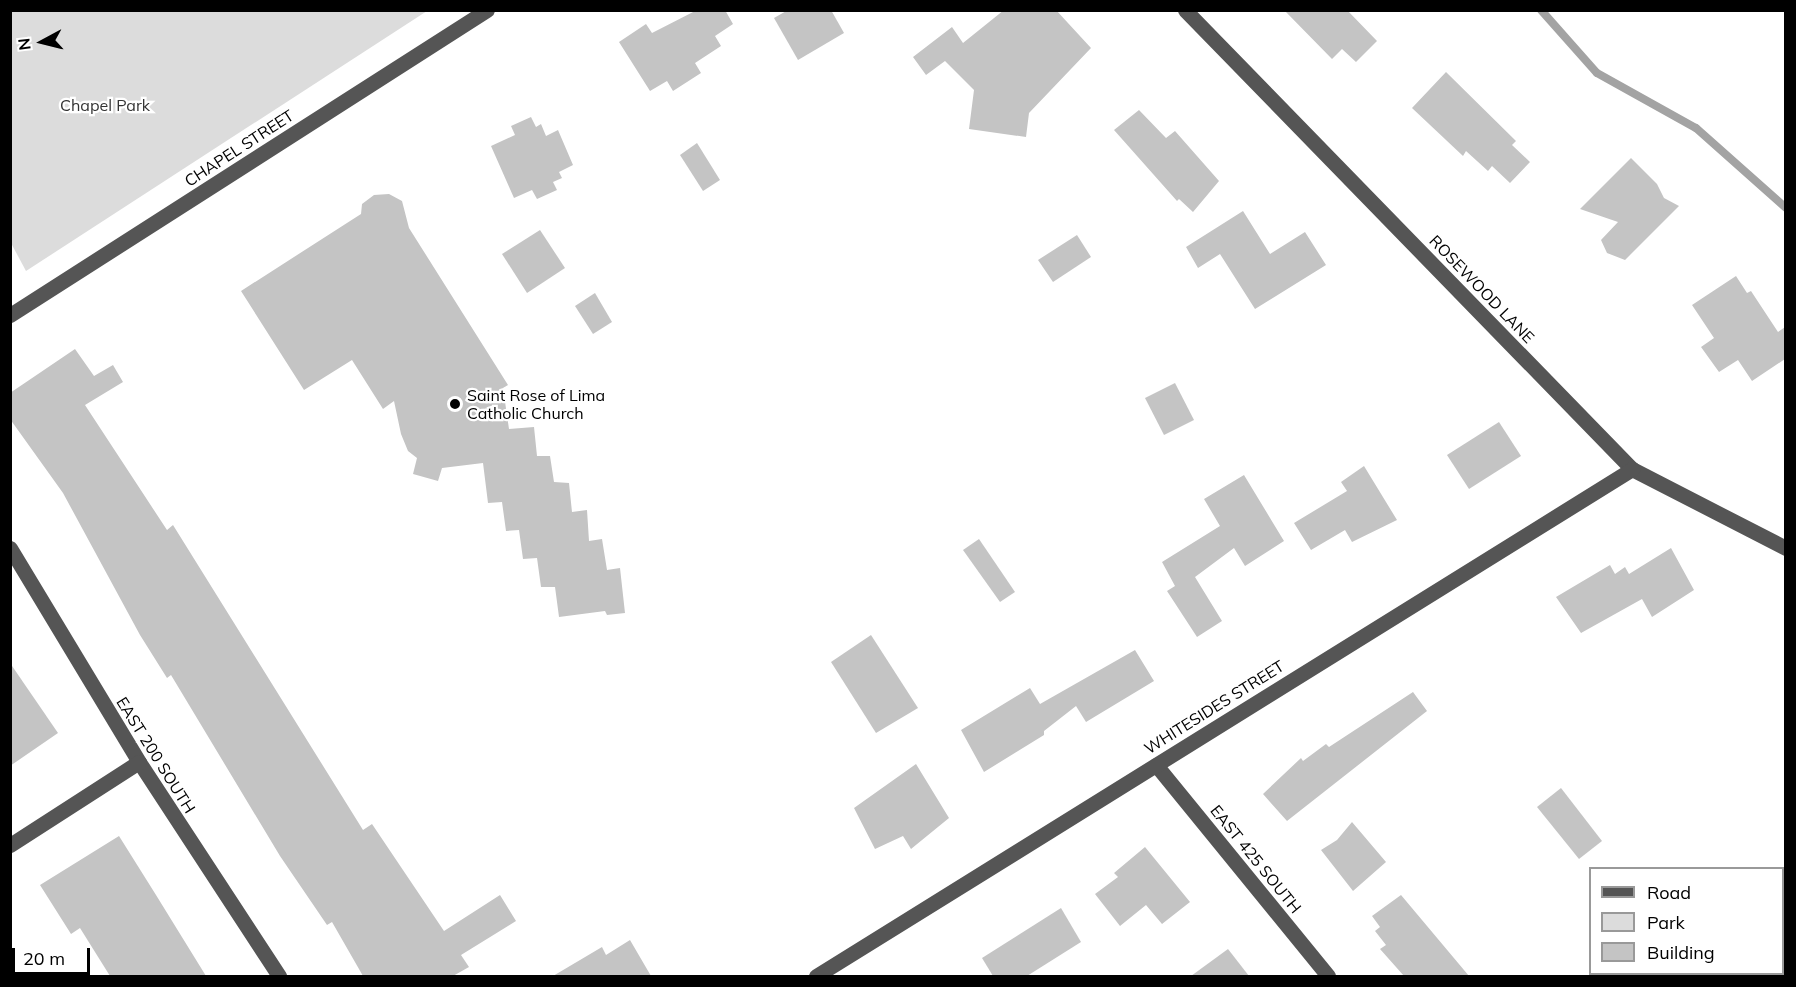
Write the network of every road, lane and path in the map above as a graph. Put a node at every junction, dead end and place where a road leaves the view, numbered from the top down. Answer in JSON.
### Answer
{"nodes":[{"id":1,"x":487,"y":10,"type":"edge"},
{"id":2,"x":1185,"y":10,"type":"edge"},
{"id":3,"x":10,"y":315,"type":"edge"},
{"id":4,"x":1632,"y":469,"type":"junction"},
{"id":5,"x":10,"y":548,"type":"edge"},
{"id":6,"x":1785,"y":548,"type":"edge"},
{"id":7,"x":139,"y":762,"type":"junction"},
{"id":8,"x":1156,"y":765,"type":"junction"},
{"id":9,"x":10,"y":845,"type":"edge"},
{"id":10,"x":279,"y":976,"type":"edge"},
{"id":11,"x":816,"y":976,"type":"edge"},
{"id":12,"x":1328,"y":976,"type":"edge"}],
"edges":[{"from":1,"to":3,"type":"street","name":"CHAPEL STREET"},
{"from":2,"to":4,"type":"street","name":"ROSEWOOD LANE"},
{"from":4,"to":6,"type":"street","name":"ROSEWOOD LANE"},
{"from":4,"to":8,"type":"street","name":"WHITESIDES STREET"},
{"from":5,"to":7,"type":"street","name":"EAST 200 SOUTH"},
{"from":7,"to":9,"type":"street"},
{"from":7,"to":10,"type":"street","name":"EAST 200 SOUTH"},
{"from":8,"to":11,"type":"street","name":"WHITESIDES STREET"},
{"from":8,"to":12,"type":"street","name":"EAST 425 SOUTH"}]}
